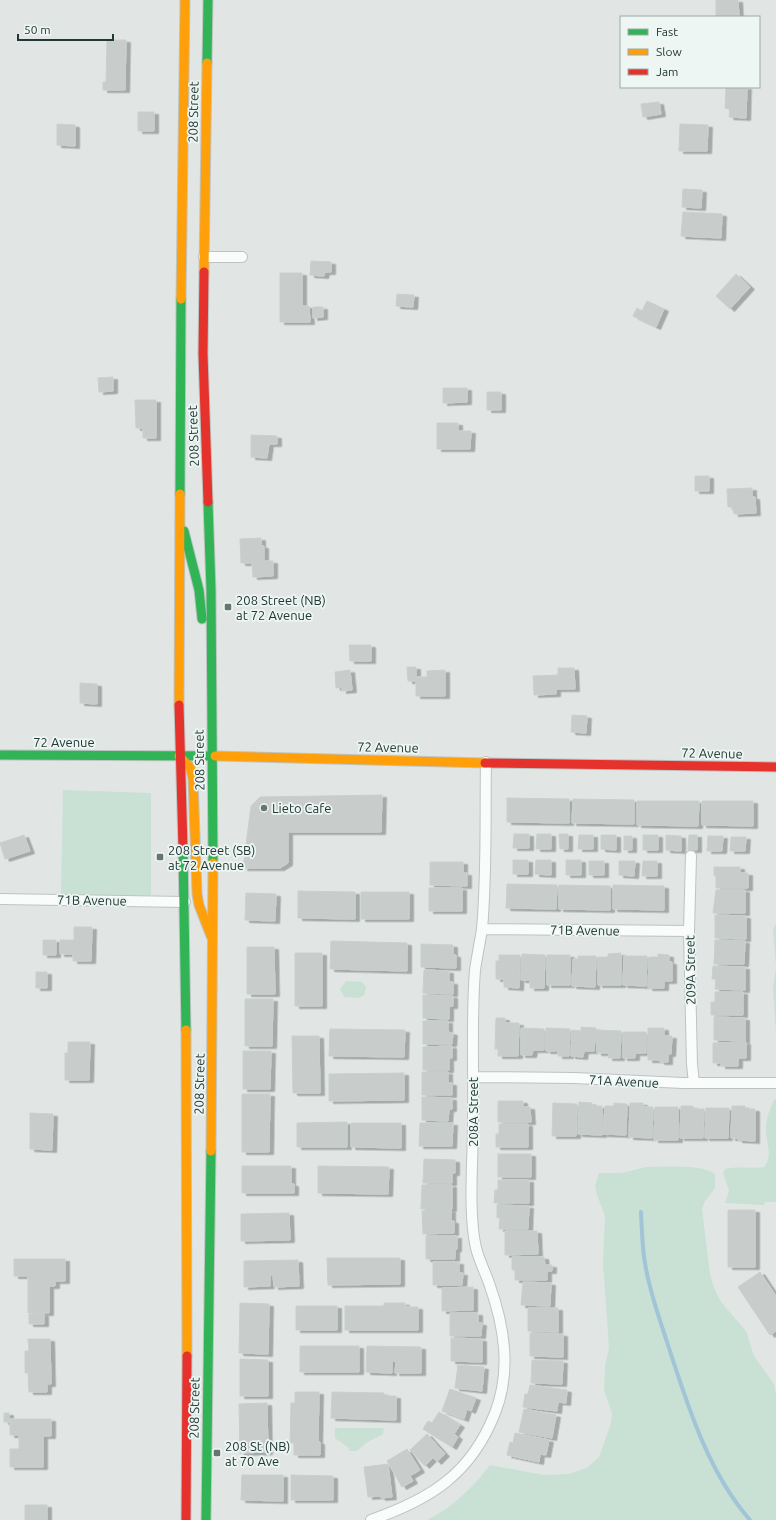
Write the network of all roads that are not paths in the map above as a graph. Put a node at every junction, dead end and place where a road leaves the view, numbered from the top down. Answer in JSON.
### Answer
{"nodes":[{"id":1,"x":185,"y":0,"type":"edge"},
{"id":2,"x":208,"y":0,"type":"edge"},
{"id":3,"x":204,"y":257,"type":"junction"},
{"id":4,"x":242,"y":257,"type":"dead end"},
{"id":5,"x":179,"y":514,"type":"junction"},
{"id":6,"x":202,"y":641,"type":"dead end"},
{"id":7,"x":203,"y":725,"type":"dead end"},
{"id":8,"x":0,"y":755,"type":"edge"},
{"id":9,"x":179,"y":756,"type":"junction"},
{"id":10,"x":212,"y":756,"type":"junction"},
{"id":11,"x":486,"y":762,"type":"junction"},
{"id":12,"x":776,"y":767,"type":"edge"},
{"id":13,"x":691,"y":856,"type":"dead end"},
{"id":14,"x":0,"y":899,"type":"edge"},
{"id":15,"x":185,"y":902,"type":"junction"},
{"id":16,"x":482,"y":929,"type":"junction"},
{"id":17,"x":689,"y":931,"type":"junction"},
{"id":18,"x":214,"y":952,"type":"junction"},
{"id":19,"x":473,"y":1077,"type":"junction"},
{"id":20,"x":694,"y":1083,"type":"junction"},
{"id":21,"x":776,"y":1083,"type":"edge"},
{"id":22,"x":186,"y":1520,"type":"edge"},
{"id":23,"x":206,"y":1520,"type":"edge"},
{"id":24,"x":371,"y":1520,"type":"edge"}],
"edges":[{"from":1,"to":5,"type":"main road","name":"208 Street"},
{"from":2,"to":3,"type":"main road","name":"208 Street"},
{"from":3,"to":4,"type":"street"},
{"from":3,"to":10,"type":"main road","name":"208 Street"},
{"from":5,"to":6,"type":"main road"},
{"from":5,"to":9,"type":"main road","name":"208 Street"},
{"from":7,"to":10,"type":"main road"},
{"from":8,"to":9,"type":"main road","name":"72 Avenue"},
{"from":9,"to":10,"type":"main road","name":"72 Avenue"},
{"from":9,"to":15,"type":"main road","name":"208 Street"},
{"from":9,"to":18,"type":"main road"},
{"from":10,"to":11,"type":"main road","name":"72 Avenue"},
{"from":10,"to":18,"type":"main road","name":"208 Street"},
{"from":11,"to":12,"type":"main road","name":"72 Avenue"},
{"from":11,"to":16,"type":"street","name":"208A Street"},
{"from":13,"to":17,"type":"street","name":"209A Street"},
{"from":14,"to":15,"type":"street","name":"71B Avenue"},
{"from":15,"to":22,"type":"main road","name":"208 Street"},
{"from":16,"to":17,"type":"street","name":"71B Avenue"},
{"from":16,"to":19,"type":"street","name":"208A Street"},
{"from":17,"to":20,"type":"street","name":"209A Street"},
{"from":18,"to":23,"type":"main road","name":"208 Street"},
{"from":19,"to":20,"type":"street","name":"71A Avenue"},
{"from":19,"to":24,"type":"street","name":"208A Street"},
{"from":20,"to":21,"type":"street","name":"71A Avenue"}]}
